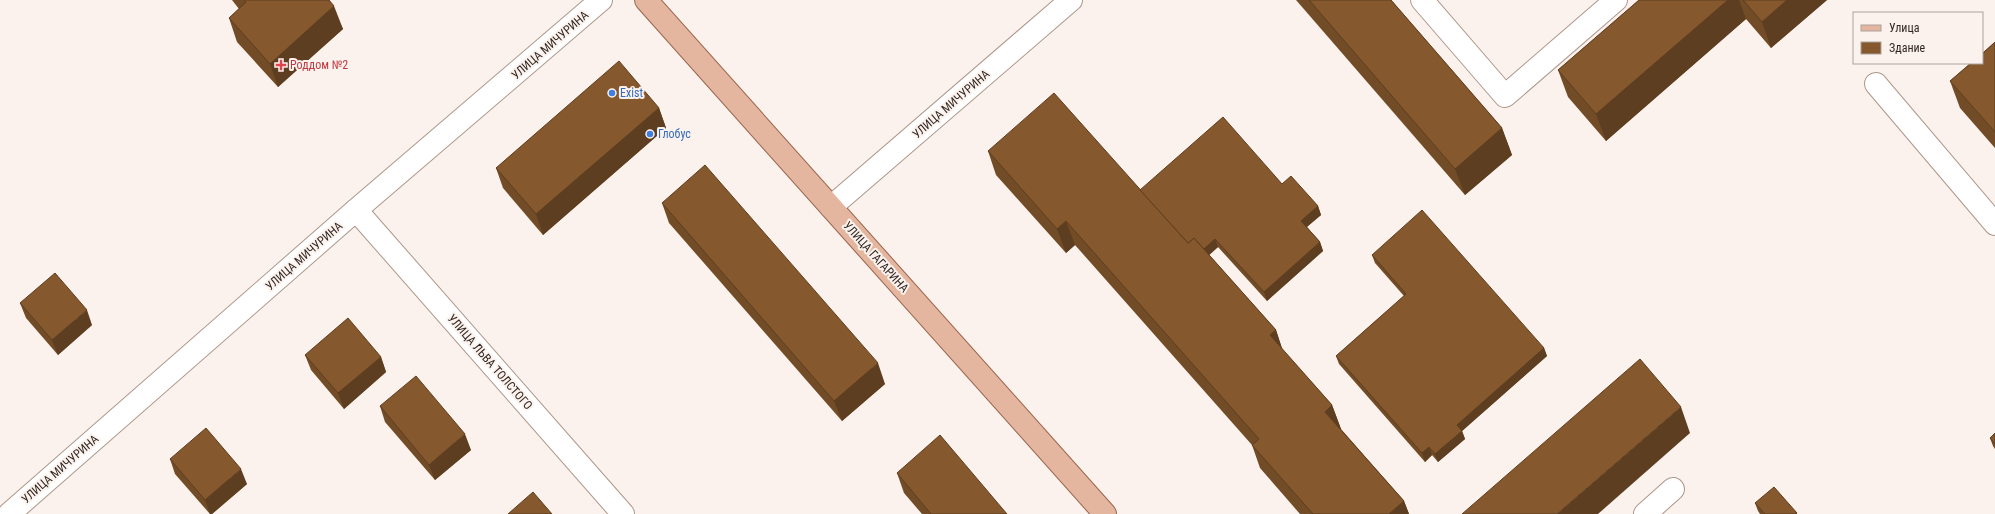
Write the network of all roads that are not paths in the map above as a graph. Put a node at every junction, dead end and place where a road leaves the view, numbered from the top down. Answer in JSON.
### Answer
{"nodes":[{"id":1,"x":601,"y":0,"type":"edge"},
{"id":2,"x":646,"y":0,"type":"edge"},
{"id":3,"x":1071,"y":0,"type":"edge"},
{"id":4,"x":1422,"y":0,"type":"edge"},
{"id":5,"x":1616,"y":0,"type":"edge"},
{"id":6,"x":1876,"y":84,"type":"dead end"},
{"id":7,"x":831,"y":207,"type":"junction"},
{"id":8,"x":356,"y":210,"type":"junction"},
{"id":9,"x":1995,"y":224,"type":"edge"},
{"id":10,"x":1673,"y":489,"type":"dead end"},
{"id":11,"x":9,"y":514,"type":"edge"},
{"id":12,"x":623,"y":514,"type":"edge"},
{"id":13,"x":1104,"y":514,"type":"edge"},
{"id":14,"x":1645,"y":514,"type":"edge"}],
"edges":[{"from":1,"to":8,"type":"street","name":"УЛИЦА МИЧУРИНА"},
{"from":2,"to":7,"type":"main road","name":"УЛИЦА ГАГАРИНА"},
{"from":3,"to":7,"type":"street","name":"УЛИЦА МИЧУРИНА"},
{"from":4,"to":5,"type":"street"},
{"from":6,"to":9,"type":"street"},
{"from":7,"to":13,"type":"main road","name":"УЛИЦА ГАГАРИНА"},
{"from":8,"to":11,"type":"street","name":"УЛИЦА МИЧУРИНА"},
{"from":8,"to":12,"type":"street","name":"УЛИЦА ЛЬВА ТОЛСТОГО"},
{"from":10,"to":14,"type":"street"}]}
